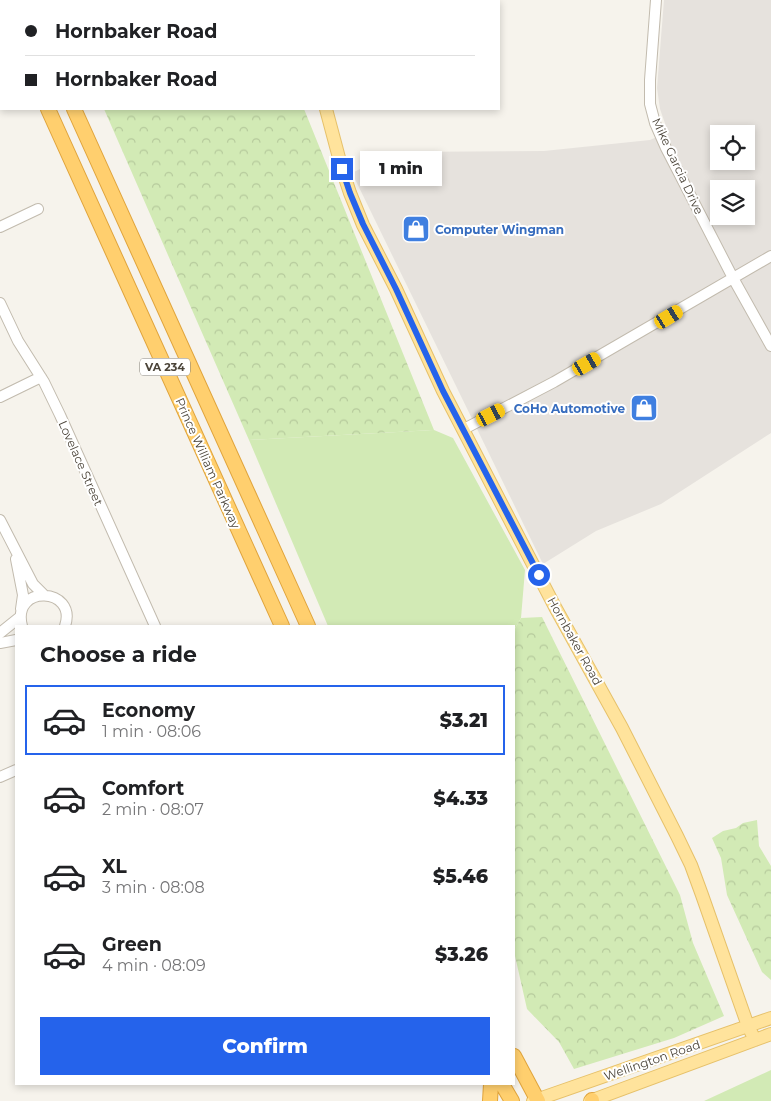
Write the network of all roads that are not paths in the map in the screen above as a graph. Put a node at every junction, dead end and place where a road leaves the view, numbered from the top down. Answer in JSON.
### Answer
{"nodes":[{"id":1,"x":656,"y":0,"type":"edge"},
{"id":2,"x":48,"y":110,"type":"edge"},
{"id":3,"x":74,"y":110,"type":"edge"},
{"id":4,"x":326,"y":110,"type":"edge"},
{"id":5,"x":38,"y":209,"type":"dead end"},
{"id":6,"x":0,"y":227,"type":"edge"},
{"id":7,"x":771,"y":256,"type":"edge"},
{"id":8,"x":733,"y":278,"type":"junction"},
{"id":9,"x":0,"y":303,"type":"edge"},
{"id":10,"x":771,"y":346,"type":"edge"},
{"id":11,"x":41,"y":377,"type":"junction"},
{"id":12,"x":0,"y":397,"type":"edge"},
{"id":13,"x":464,"y":429,"type":"junction"},
{"id":14,"x":0,"y":520,"type":"edge"},
{"id":15,"x":14,"y":548,"type":"junction"},
{"id":16,"x":44,"y":595,"type":"junction"},
{"id":17,"x":21,"y":618,"type":"edge"},
{"id":18,"x":65,"y":625,"type":"edge"},
{"id":19,"x":155,"y":625,"type":"edge"},
{"id":20,"x":282,"y":625,"type":"edge"},
{"id":21,"x":308,"y":625,"type":"edge"},
{"id":22,"x":0,"y":633,"type":"edge"},
{"id":23,"x":15,"y":640,"type":"edge"},
{"id":24,"x":0,"y":643,"type":"edge"},
{"id":25,"x":15,"y":770,"type":"edge"},
{"id":26,"x":0,"y":777,"type":"edge"},
{"id":27,"x":771,"y":1018,"type":"edge"},
{"id":28,"x":748,"y":1026,"type":"junction"},
{"id":29,"x":771,"y":1034,"type":"edge"},
{"id":30,"x":755,"y":1040,"type":"junction"},
{"id":31,"x":515,"y":1058,"type":"edge"},
{"id":32,"x":492,"y":1085,"type":"edge"},
{"id":33,"x":503,"y":1085,"type":"edge"},
{"id":34,"x":536,"y":1100,"type":"edge"},
{"id":35,"x":490,"y":1101,"type":"edge"},
{"id":36,"x":512,"y":1101,"type":"edge"},
{"id":37,"x":591,"y":1101,"type":"edge"}],
"edges":[{"from":1,"to":8,"type":"street","name":"Mike Garcia Drive"},
{"from":2,"to":20,"type":"highway","name":"Prince William Parkway","number":"VA 234"},
{"from":3,"to":21,"type":"highway","name":"Prince William Parkway","number":"VA 234"},
{"from":4,"to":13,"type":"main road","name":"Hornbaker Road"},
{"from":5,"to":6,"type":"street"},
{"from":7,"to":8,"type":"street"},
{"from":8,"to":10,"type":"street","name":"Mike Garcia Drive"},
{"from":8,"to":13,"type":"street"},
{"from":9,"to":11,"type":"street","name":"Lovelace Street"},
{"from":11,"to":12,"type":"street"},
{"from":11,"to":19,"type":"street","name":"Lovelace Street"},
{"from":13,"to":28,"type":"main road","name":"Hornbaker Road"},
{"from":14,"to":15,"type":"street"},
{"from":15,"to":16,"type":"street"},
{"from":15,"to":17,"type":"street"},
{"from":16,"to":17,"type":"street"},
{"from":16,"to":18,"type":"street"},
{"from":17,"to":22,"type":"street"},
{"from":23,"to":24,"type":"street"},
{"from":25,"to":26,"type":"street"},
{"from":27,"to":28,"type":"main road","name":"Wellington Road"},
{"from":28,"to":30,"type":"main road","name":"Hornbaker Road"},
{"from":28,"to":34,"type":"main road","name":"Wellington Road"},
{"from":29,"to":30,"type":"main road","name":"Wellington Road"},
{"from":30,"to":37,"type":"main road","name":"Wellington Road"},
{"from":31,"to":34,"type":"highway"},
{"from":32,"to":35,"type":"highway"},
{"from":33,"to":36,"type":"highway"}]}
